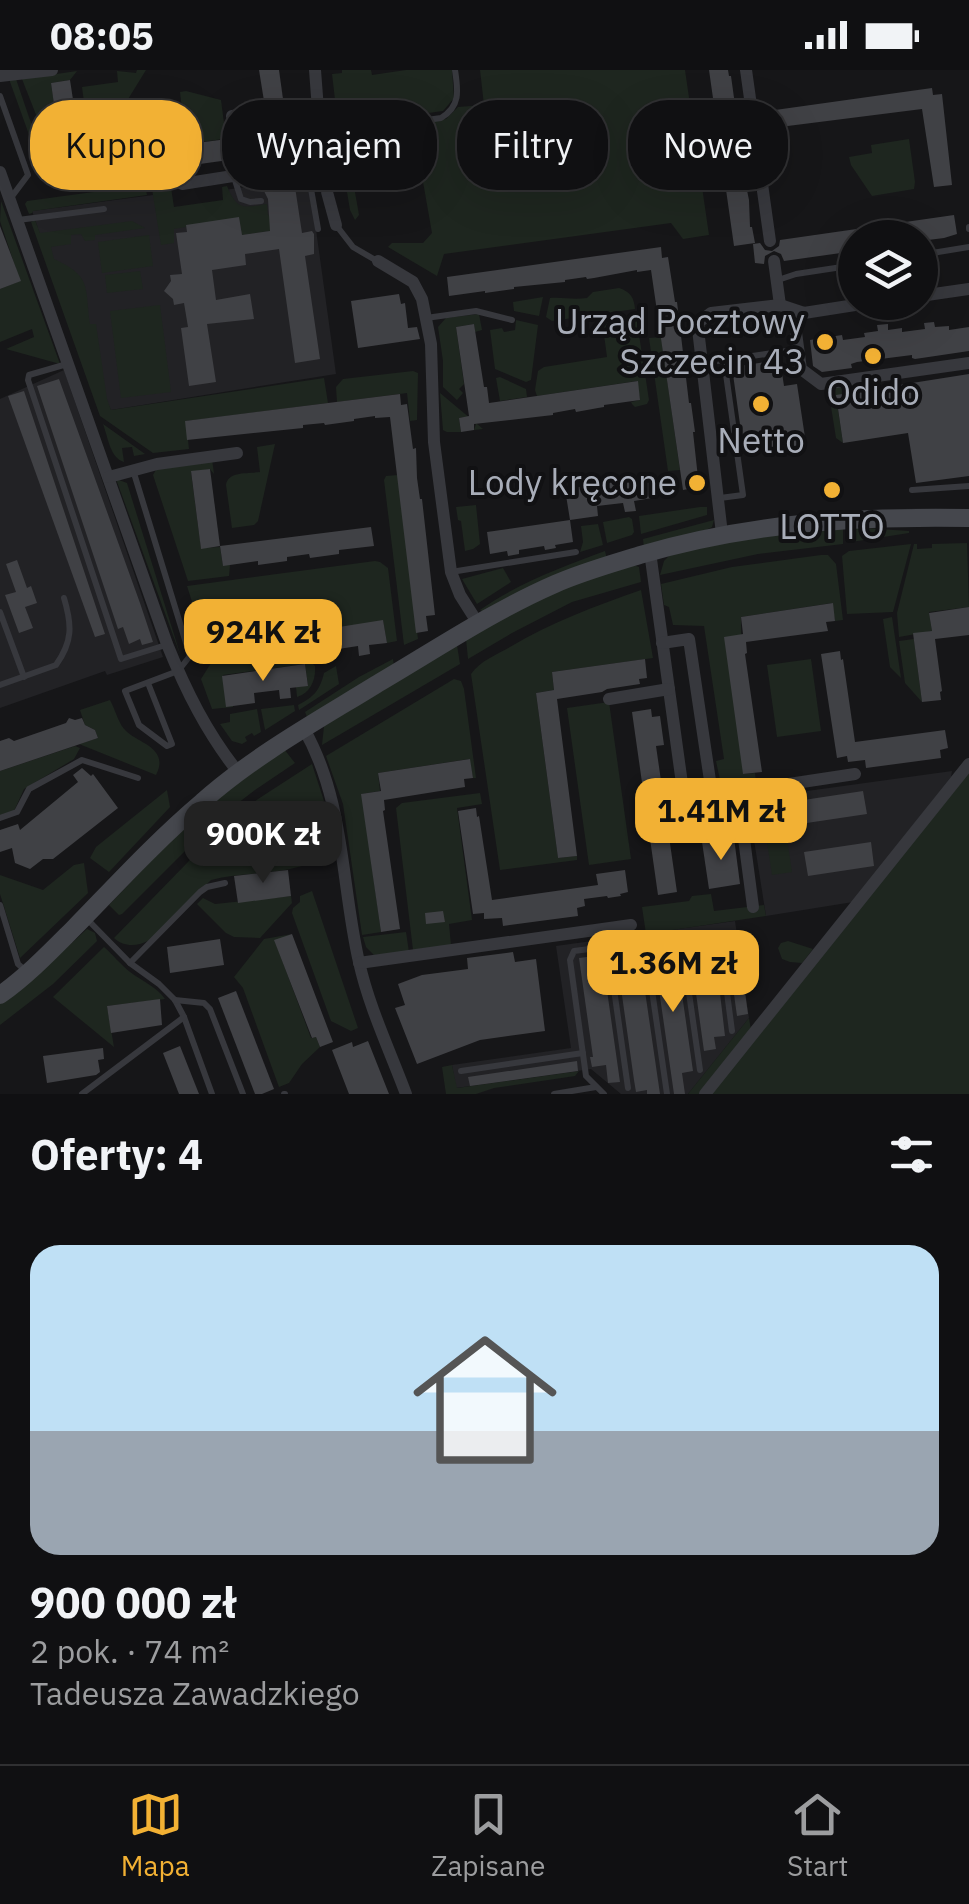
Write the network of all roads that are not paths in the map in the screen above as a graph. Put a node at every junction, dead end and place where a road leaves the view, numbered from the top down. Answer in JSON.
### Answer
{"nodes":[{"id":1,"x":52,"y":70,"type":"edge"},
{"id":2,"x":315,"y":70,"type":"edge"},
{"id":3,"x":455,"y":70,"type":"edge"},
{"id":4,"x":746,"y":70,"type":"edge"},
{"id":5,"x":0,"y":76,"type":"edge"},
{"id":6,"x":0,"y":96,"type":"edge"},
{"id":7,"x":318,"y":100,"type":"edge"},
{"id":8,"x":437,"y":119,"type":"edge"},
{"id":9,"x":1,"y":177,"type":"edge"},
{"id":10,"x":238,"y":190,"type":"edge"},
{"id":11,"x":311,"y":190,"type":"edge"},
{"id":12,"x":327,"y":192,"type":"edge"},
{"id":13,"x":10,"y":200,"type":"junction"},
{"id":14,"x":261,"y":201,"type":"dead end"},
{"id":15,"x":104,"y":209,"type":"dead end"},
{"id":16,"x":17,"y":220,"type":"junction"},
{"id":17,"x":336,"y":225,"type":"joint"},
{"id":18,"x":318,"y":229,"type":"dead end"},
{"id":19,"x":770,"y":241,"type":"dead end"},
{"id":20,"x":969,"y":247,"type":"edge"},
{"id":21,"x":938,"y":251,"type":"edge"},
{"id":22,"x":774,"y":260,"type":"dead end"},
{"id":23,"x":378,"y":261,"type":"joint"},
{"id":24,"x":838,"y":268,"type":"edge"},
{"id":25,"x":776,"y":280,"type":"junction"},
{"id":26,"x":969,"y":289,"type":"edge"},
{"id":27,"x":938,"y":293,"type":"edge"},
{"id":28,"x":780,"y":305,"type":"junction"},
{"id":29,"x":838,"y":307,"type":"edge"},
{"id":30,"x":797,"y":312,"type":"junction"},
{"id":31,"x":426,"y":318,"type":"junction"},
{"id":32,"x":512,"y":320,"type":"dead end"},
{"id":33,"x":787,"y":351,"type":"dead end"},
{"id":34,"x":724,"y":360,"type":"junction"},
{"id":35,"x":702,"y":363,"type":"junction"},
{"id":36,"x":969,"y":363,"type":"edge"},
{"id":37,"x":68,"y":364,"type":"junction"},
{"id":38,"x":237,"y":453,"type":"dead end"},
{"id":39,"x":133,"y":469,"type":"junction"},
{"id":40,"x":108,"y":477,"type":"junction"},
{"id":41,"x":969,"y":486,"type":"edge"},
{"id":42,"x":912,"y":490,"type":"dead end"},
{"id":43,"x":718,"y":498,"type":"junction"},
{"id":44,"x":969,"y":518,"type":"edge"},
{"id":45,"x":722,"y":534,"type":"junction"},
{"id":46,"x":576,"y":552,"type":"dead end"},
{"id":47,"x":650,"y":552,"type":"junction"},
{"id":48,"x":452,"y":572,"type":"junction"},
{"id":49,"x":64,"y":598,"type":"dead end"},
{"id":50,"x":0,"y":612,"type":"edge"},
{"id":51,"x":478,"y":624,"type":"junction"},
{"id":52,"x":662,"y":643,"type":"junction"},
{"id":53,"x":167,"y":644,"type":"junction"},
{"id":54,"x":178,"y":671,"type":"junction"},
{"id":55,"x":24,"y":677,"type":"junction"},
{"id":56,"x":148,"y":683,"type":"junction"},
{"id":57,"x":0,"y":685,"type":"edge"},
{"id":58,"x":669,"y":690,"type":"junction"},
{"id":59,"x":609,"y":699,"type":"dead end"},
{"id":60,"x":304,"y":729,"type":"junction"},
{"id":61,"x":969,"y":764,"type":"edge"},
{"id":62,"x":238,"y":772,"type":"junction"},
{"id":63,"x":855,"y":774,"type":"dead end"},
{"id":64,"x":138,"y":778,"type":"dead end"},
{"id":65,"x":712,"y":794,"type":"junction"},
{"id":66,"x":738,"y":800,"type":"junction"},
{"id":67,"x":0,"y":818,"type":"edge"},
{"id":68,"x":225,"y":883,"type":"dead end"},
{"id":69,"x":0,"y":905,"type":"edge"},
{"id":70,"x":754,"y":907,"type":"dead end"},
{"id":71,"x":85,"y":918,"type":"junction"},
{"id":72,"x":632,"y":925,"type":"dead end"},
{"id":73,"x":682,"y":937,"type":"junction"},
{"id":74,"x":645,"y":942,"type":"junction"},
{"id":75,"x":608,"y":947,"type":"junction"},
{"id":76,"x":130,"y":963,"type":"junction"},
{"id":77,"x":359,"y":963,"type":"junction"},
{"id":78,"x":28,"y":973,"type":"junction"},
{"id":79,"x":0,"y":994,"type":"edge"},
{"id":80,"x":175,"y":1000,"type":"junction"},
{"id":81,"x":184,"y":1016,"type":"junction"},
{"id":82,"x":732,"y":1031,"type":"dead end"},
{"id":83,"x":584,"y":1053,"type":"junction"},
{"id":84,"x":700,"y":1070,"type":"dead end"},
{"id":85,"x":461,"y":1072,"type":"dead end"},
{"id":86,"x":597,"y":1087,"type":"junction"},
{"id":87,"x":628,"y":1088,"type":"dead end"},
{"id":88,"x":82,"y":1094,"type":"edge"},
{"id":89,"x":212,"y":1094,"type":"edge"},
{"id":90,"x":242,"y":1094,"type":"edge"},
{"id":91,"x":406,"y":1094,"type":"edge"},
{"id":92,"x":554,"y":1094,"type":"edge"},
{"id":93,"x":604,"y":1094,"type":"edge"},
{"id":94,"x":667,"y":1094,"type":"edge"},
{"id":95,"x":705,"y":1094,"type":"edge"}],
"edges":[{"from":1,"to":5,"type":"street"},
{"from":2,"to":7,"type":"street"},
{"from":3,"to":8,"type":"lane"},
{"from":4,"to":19,"type":"street"},
{"from":6,"to":13,"type":"lane"},
{"from":9,"to":13,"type":"street"},
{"from":10,"to":14,"type":"lane"},
{"from":11,"to":18,"type":"lane"},
{"from":12,"to":17,"type":"street"},
{"from":13,"to":16,"type":"street"},
{"from":15,"to":16,"type":"lane"},
{"from":16,"to":37,"type":"street"},
{"from":17,"to":23,"type":"lane"},
{"from":20,"to":21,"type":"lane"},
{"from":22,"to":25,"type":"street"},
{"from":23,"to":31,"type":"street"},
{"from":24,"to":25,"type":"lane"},
{"from":25,"to":28,"type":"street"},
{"from":26,"to":27,"type":"street"},
{"from":28,"to":30,"type":"street"},
{"from":28,"to":35,"type":"street"},
{"from":29,"to":30,"type":"street"},
{"from":30,"to":36,"type":"street"},
{"from":31,"to":32,"type":"lane"},
{"from":31,"to":48,"type":"street"},
{"from":33,"to":34,"type":"lane"},
{"from":34,"to":35,"type":"lane"},
{"from":34,"to":43,"type":"lane"},
{"from":35,"to":43,"type":"street"},
{"from":37,"to":40,"type":"street"},
{"from":37,"to":53,"type":"lane"},
{"from":38,"to":39,"type":"street"},
{"from":39,"to":40,"type":"street"},
{"from":39,"to":54,"type":"lane"},
{"from":40,"to":53,"type":"street"},
{"from":41,"to":42,"type":"lane"},
{"from":43,"to":45,"type":"street"},
{"from":44,"to":45,"type":"street"},
{"from":45,"to":47,"type":"street"},
{"from":46,"to":48,"type":"lane"},
{"from":47,"to":51,"type":"street"},
{"from":47,"to":52,"type":"street"},
{"from":48,"to":51,"type":"street"},
{"from":49,"to":55,"type":"lane"},
{"from":50,"to":55,"type":"lane"},
{"from":51,"to":60,"type":"street"},
{"from":52,"to":58,"type":"street"},
{"from":52,"to":65,"type":"street"},
{"from":53,"to":54,"type":"street"},
{"from":54,"to":56,"type":"lane"},
{"from":54,"to":62,"type":"street"},
{"from":55,"to":57,"type":"lane"},
{"from":56,"to":56,"type":"lane"},
{"from":58,"to":59,"type":"street"},
{"from":58,"to":65,"type":"street"},
{"from":60,"to":62,"type":"street"},
{"from":60,"to":77,"type":"street"},
{"from":61,"to":95,"type":"street"},
{"from":62,"to":71,"type":"street"},
{"from":63,"to":66,"type":"street"},
{"from":64,"to":67,"type":"lane"},
{"from":65,"to":66,"type":"street"},
{"from":66,"to":70,"type":"street"},
{"from":68,"to":76,"type":"lane"},
{"from":69,"to":78,"type":"lane"},
{"from":71,"to":76,"type":"lane"},
{"from":71,"to":78,"type":"street"},
{"from":72,"to":77,"type":"street"},
{"from":73,"to":74,"type":"lane"},
{"from":73,"to":82,"type":"lane"},
{"from":73,"to":84,"type":"lane"},
{"from":74,"to":75,"type":"lane"},
{"from":74,"to":94,"type":"lane"},
{"from":75,"to":83,"type":"lane"},
{"from":75,"to":87,"type":"lane"},
{"from":76,"to":80,"type":"lane"},
{"from":77,"to":91,"type":"street"},
{"from":78,"to":79,"type":"street"},
{"from":80,"to":81,"type":"lane"},
{"from":80,"to":90,"type":"lane"},
{"from":81,"to":88,"type":"lane"},
{"from":81,"to":89,"type":"lane"},
{"from":83,"to":85,"type":"lane"},
{"from":83,"to":86,"type":"lane"},
{"from":86,"to":92,"type":"lane"},
{"from":86,"to":93,"type":"lane"}]}
